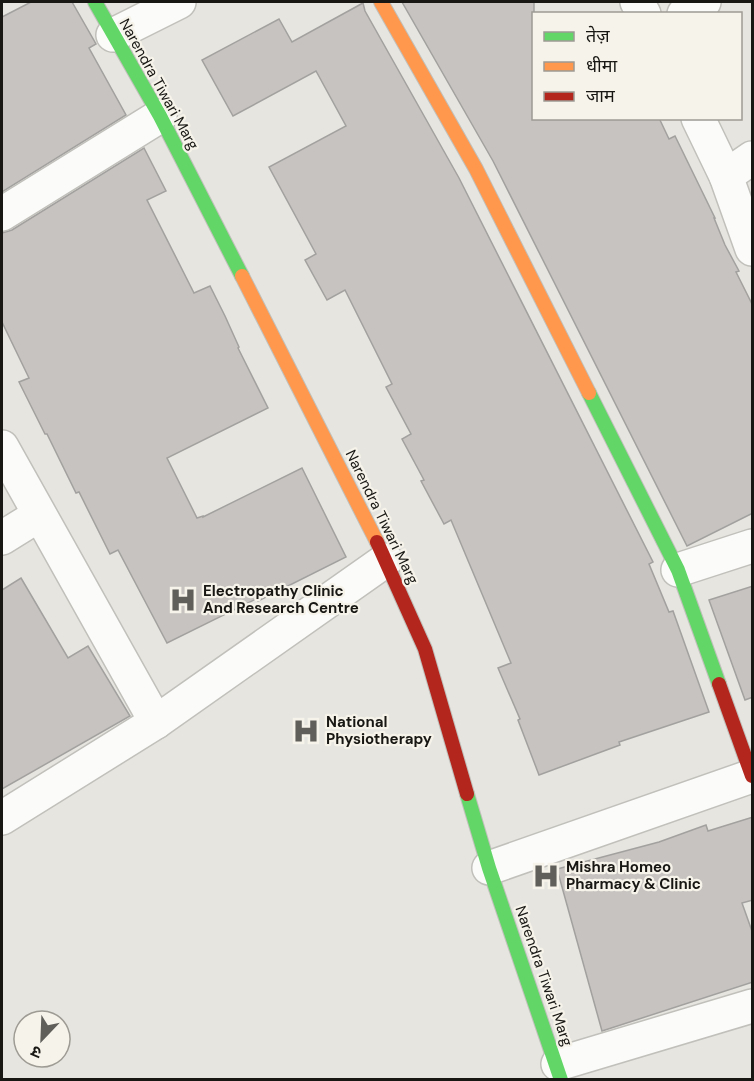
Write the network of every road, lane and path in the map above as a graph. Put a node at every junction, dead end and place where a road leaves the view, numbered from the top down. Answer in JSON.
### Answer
{"nodes":[{"id":1,"x":95,"y":2,"type":"edge"},
{"id":2,"x":179,"y":2,"type":"edge"},
{"id":3,"x":381,"y":2,"type":"edge"},
{"id":4,"x":704,"y":2,"type":"edge"},
{"id":5,"x":687,"y":12,"type":"edge"},
{"id":6,"x":113,"y":35,"type":"junction"},
{"id":7,"x":160,"y":117,"type":"junction"},
{"id":8,"x":699,"y":120,"type":"edge"},
{"id":9,"x":753,"y":158,"type":"edge"},
{"id":10,"x":726,"y":176,"type":"junction"},
{"id":11,"x":2,"y":214,"type":"edge"},
{"id":12,"x":753,"y":249,"type":"edge"},
{"id":13,"x":2,"y":447,"type":"edge"},
{"id":14,"x":39,"y":515,"type":"junction"},
{"id":15,"x":2,"y":538,"type":"edge"},
{"id":16,"x":753,"y":546,"type":"edge"},
{"id":17,"x":386,"y":560,"type":"junction"},
{"id":18,"x":678,"y":570,"type":"junction"},
{"id":19,"x":156,"y":722,"type":"junction"},
{"id":20,"x":752,"y":776,"type":"edge"},
{"id":21,"x":2,"y":818,"type":"edge"},
{"id":22,"x":489,"y":868,"type":"junction"},
{"id":23,"x":753,"y":1006,"type":"edge"},
{"id":24,"x":560,"y":1072,"type":"edge"}],
"edges":[{"from":1,"to":6,"type":"street","name":"Narendra Tiwari Marg"},
{"from":2,"to":6,"type":"street"},
{"from":3,"to":18,"type":"street"},
{"from":4,"to":5,"type":"street"},
{"from":6,"to":7,"type":"street","name":"Narendra Tiwari Marg"},
{"from":7,"to":11,"type":"street"},
{"from":7,"to":17,"type":"street","name":"Narendra Tiwari Marg"},
{"from":8,"to":10,"type":"street"},
{"from":9,"to":10,"type":"street"},
{"from":10,"to":12,"type":"street"},
{"from":13,"to":14,"type":"street"},
{"from":14,"to":15,"type":"street"},
{"from":14,"to":19,"type":"street"},
{"from":16,"to":18,"type":"street"},
{"from":17,"to":19,"type":"street"},
{"from":17,"to":22,"type":"street","name":"Narendra Tiwari Marg"},
{"from":18,"to":20,"type":"street"},
{"from":19,"to":21,"type":"street"},
{"from":20,"to":22,"type":"street"},
{"from":22,"to":24,"type":"street","name":"Narendra Tiwari Marg"},
{"from":23,"to":24,"type":"street"}]}
